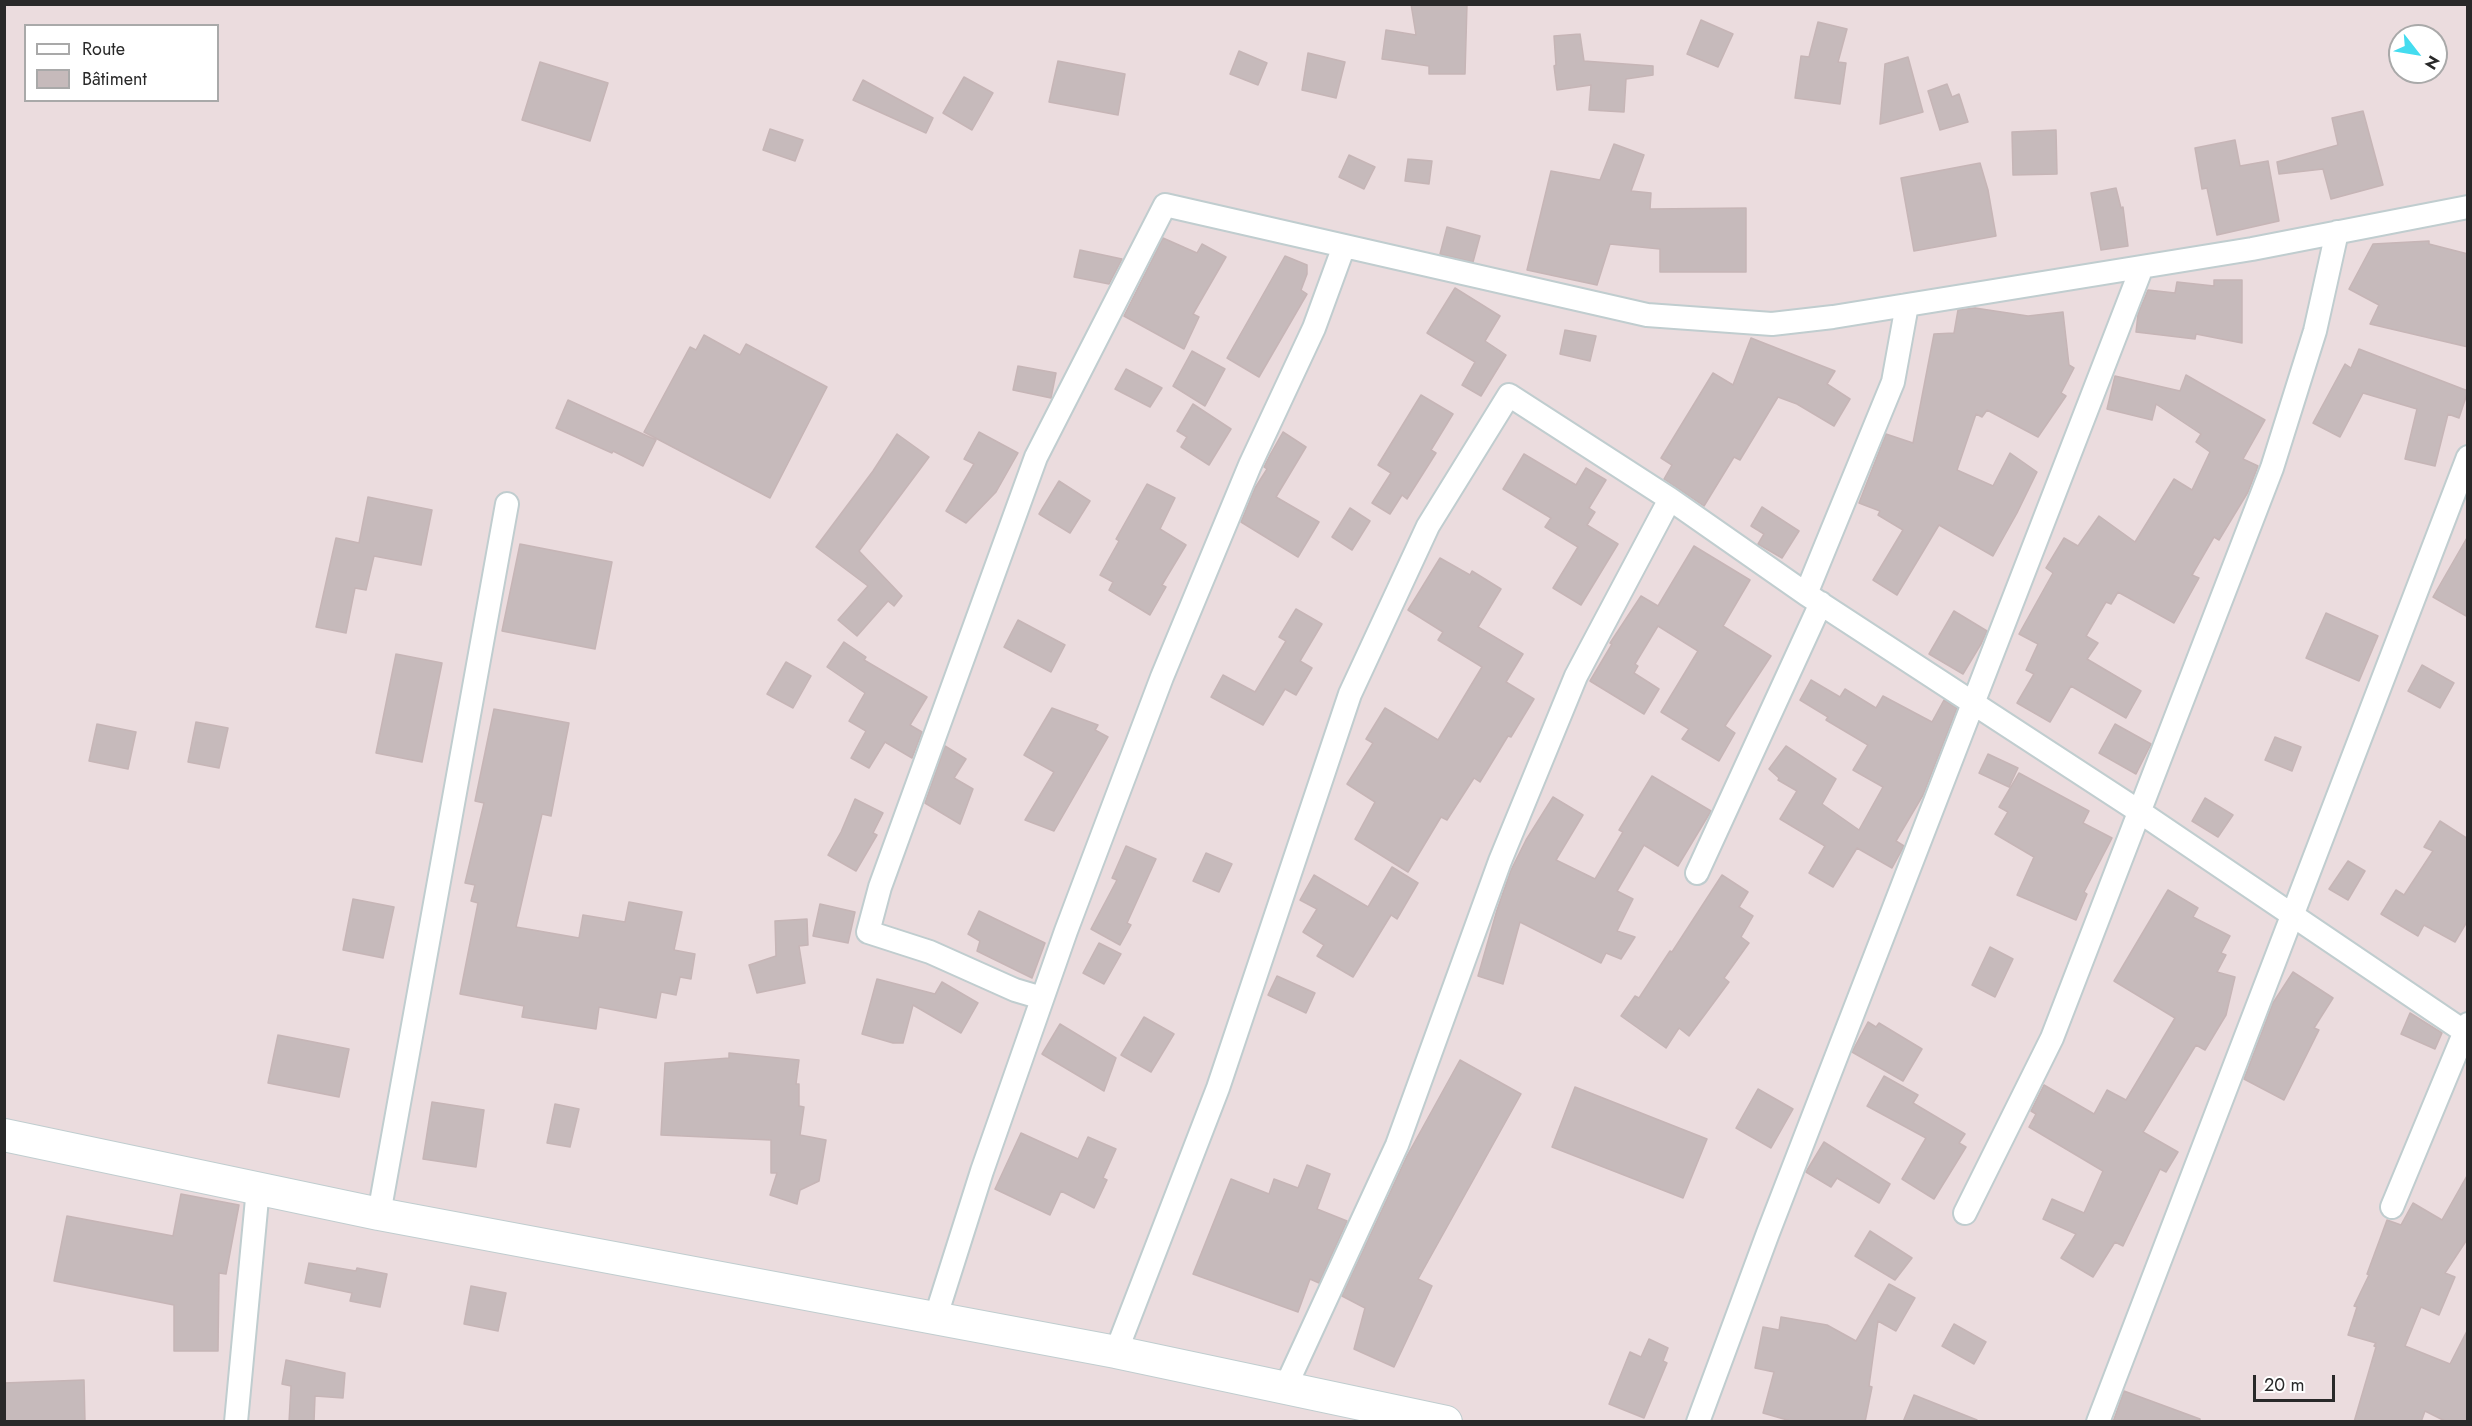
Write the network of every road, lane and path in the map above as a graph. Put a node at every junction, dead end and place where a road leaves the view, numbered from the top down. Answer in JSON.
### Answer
{"nodes":[{"id":1,"x":2468,"y":207,"type":"edge"},
{"id":2,"x":2337,"y":232,"type":"junction"},
{"id":3,"x":1344,"y":246,"type":"junction"},
{"id":4,"x":2142,"y":267,"type":"junction"},
{"id":5,"x":1907,"y":305,"type":"junction"},
{"id":6,"x":2468,"y":457,"type":"edge"},
{"id":7,"x":1670,"y":499,"type":"junction"},
{"id":8,"x":507,"y":504,"type":"dead end"},
{"id":9,"x":1813,"y":598,"type":"junction"},
{"id":10,"x":1973,"y":702,"type":"junction"},
{"id":11,"x":2140,"y":812,"type":"junction"},
{"id":12,"x":1697,"y":873,"type":"dead end"},
{"id":13,"x":2293,"y":915,"type":"junction"},
{"id":14,"x":1042,"y":998,"type":"junction"},
{"id":15,"x":2466,"y":1030,"type":"edge"},
{"id":16,"x":4,"y":1136,"type":"edge"},
{"id":17,"x":258,"y":1188,"type":"junction"},
{"id":18,"x":2392,"y":1207,"type":"dead end"},
{"id":19,"x":1965,"y":1213,"type":"dead end"},
{"id":20,"x":379,"y":1214,"type":"junction"},
{"id":21,"x":936,"y":1316,"type":"junction"},
{"id":22,"x":1116,"y":1352,"type":"junction"},
{"id":23,"x":1285,"y":1388,"type":"junction"},
{"id":24,"x":236,"y":1422,"type":"edge"},
{"id":25,"x":1446,"y":1422,"type":"edge"},
{"id":26,"x":1698,"y":1422,"type":"edge"},
{"id":27,"x":2098,"y":1422,"type":"edge"}],
"edges":[{"from":1,"to":2,"type":"street"},
{"from":2,"to":4,"type":"street"},
{"from":2,"to":11,"type":"street"},
{"from":3,"to":5,"type":"street"},
{"from":3,"to":14,"type":"street"},
{"from":3,"to":14,"type":"street"},
{"from":4,"to":5,"type":"street"},
{"from":4,"to":10,"type":"street"},
{"from":5,"to":9,"type":"street"},
{"from":6,"to":13,"type":"street"},
{"from":7,"to":9,"type":"street"},
{"from":7,"to":22,"type":"street"},
{"from":7,"to":23,"type":"street"},
{"from":8,"to":20,"type":"street"},
{"from":9,"to":10,"type":"street"},
{"from":9,"to":12,"type":"street"},
{"from":10,"to":11,"type":"street"},
{"from":10,"to":26,"type":"street"},
{"from":11,"to":13,"type":"street"},
{"from":11,"to":19,"type":"street"},
{"from":13,"to":15,"type":"street"},
{"from":13,"to":27,"type":"street"},
{"from":14,"to":21,"type":"street"},
{"from":15,"to":18,"type":"street"},
{"from":16,"to":17,"type":"street"},
{"from":17,"to":20,"type":"street"},
{"from":17,"to":24,"type":"street"},
{"from":20,"to":21,"type":"street"},
{"from":21,"to":22,"type":"street"},
{"from":22,"to":23,"type":"street"},
{"from":23,"to":25,"type":"street"}]}
